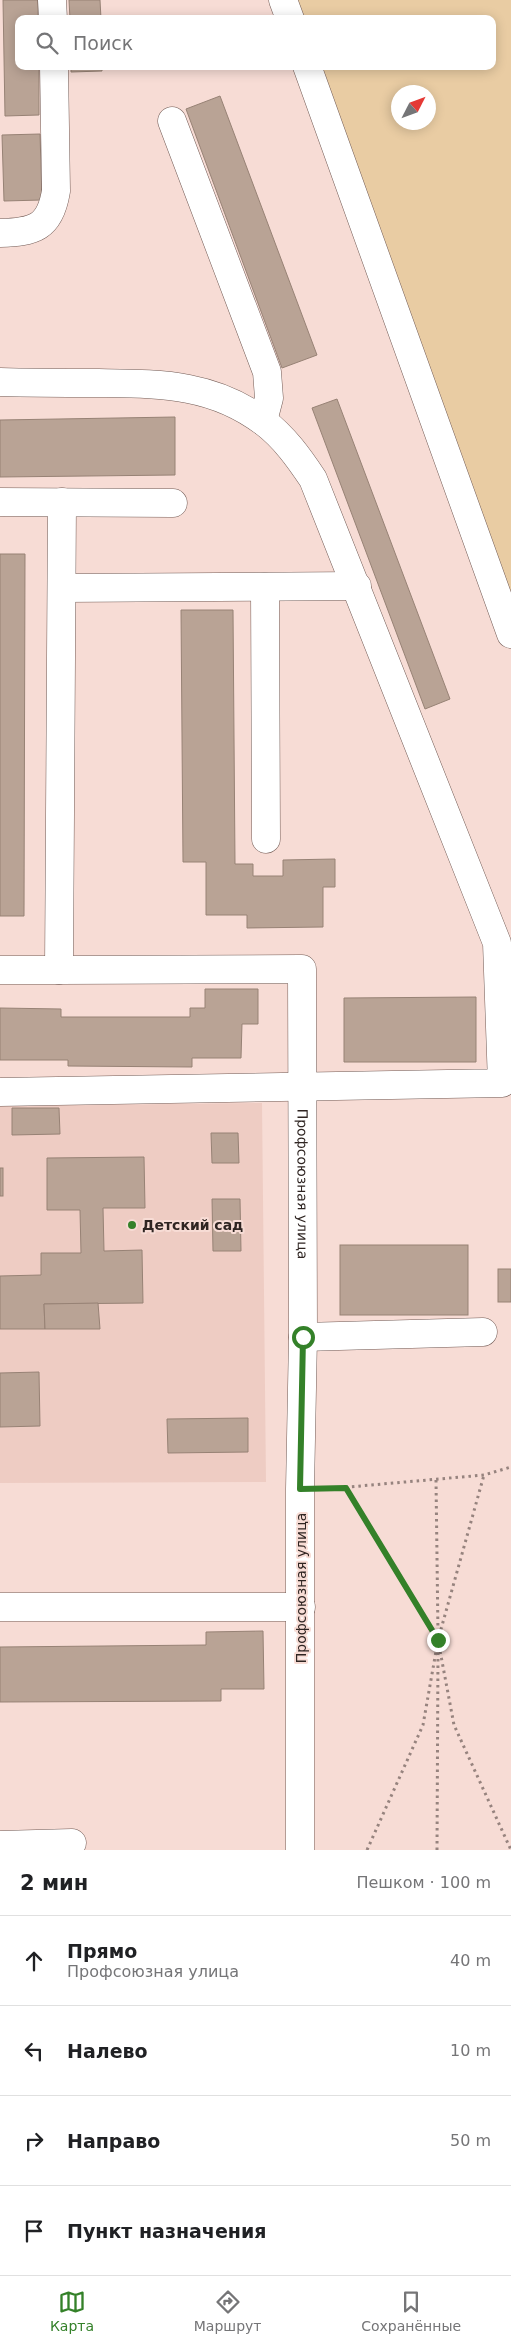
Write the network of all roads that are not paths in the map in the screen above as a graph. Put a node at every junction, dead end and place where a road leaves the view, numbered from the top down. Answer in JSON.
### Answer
{"nodes":[{"id":1,"x":52,"y":0,"type":"edge"},
{"id":2,"x":283,"y":0,"type":"edge"},
{"id":3,"x":53,"y":15,"type":"edge"},
{"id":4,"x":289,"y":15,"type":"edge"},
{"id":5,"x":54,"y":70,"type":"edge"},
{"id":6,"x":308,"y":70,"type":"edge"},
{"id":7,"x":172,"y":120,"type":"dead end"},
{"id":8,"x":0,"y":232,"type":"edge"},
{"id":9,"x":0,"y":382,"type":"edge"},
{"id":10,"x":263,"y":421,"type":"junction"},
{"id":11,"x":0,"y":502,"type":"edge"},
{"id":12,"x":62,"y":502,"type":"junction"},
{"id":13,"x":172,"y":502,"type":"dead end"},
{"id":14,"x":357,"y":586,"type":"junction"},
{"id":15,"x":265,"y":587,"type":"junction"},
{"id":16,"x":62,"y":588,"type":"junction"},
{"id":17,"x":511,"y":634,"type":"edge"},
{"id":18,"x":266,"y":839,"type":"dead end"},
{"id":19,"x":0,"y":970,"type":"edge"},
{"id":20,"x":59,"y":970,"type":"junction"},
{"id":21,"x":301,"y":1086,"type":"junction"},
{"id":22,"x":0,"y":1092,"type":"edge"},
{"id":23,"x":483,"y":1332,"type":"dead end"},
{"id":24,"x":303,"y":1337,"type":"junction"},
{"id":25,"x":0,"y":1607,"type":"edge"},
{"id":26,"x":301,"y":1607,"type":"junction"},
{"id":27,"x":72,"y":1843,"type":"dead end"},
{"id":28,"x":0,"y":1844,"type":"edge"},
{"id":29,"x":300,"y":1850,"type":"edge"}],
"edges":[{"from":1,"to":3,"type":"street"},
{"from":2,"to":4,"type":"street"},
{"from":5,"to":8,"type":"street"},
{"from":6,"to":17,"type":"street"},
{"from":7,"to":10,"type":"street"},
{"from":9,"to":10,"type":"street"},
{"from":10,"to":14,"type":"street"},
{"from":11,"to":12,"type":"street"},
{"from":12,"to":13,"type":"street"},
{"from":12,"to":16,"type":"street"},
{"from":14,"to":15,"type":"street"},
{"from":14,"to":21,"type":"street"},
{"from":15,"to":16,"type":"street"},
{"from":15,"to":18,"type":"street"},
{"from":16,"to":20,"type":"street"},
{"from":19,"to":20,"type":"street"},
{"from":20,"to":21,"type":"street","name":"Профсоюзная улица"},
{"from":21,"to":22,"type":"street"},
{"from":21,"to":24,"type":"street","name":"Профсоюзная улица"},
{"from":23,"to":24,"type":"street"},
{"from":24,"to":26,"type":"street","name":"Профсоюзная улица"},
{"from":25,"to":26,"type":"street"},
{"from":26,"to":29,"type":"street","name":"Профсоюзная улица"},
{"from":27,"to":28,"type":"street"}]}
